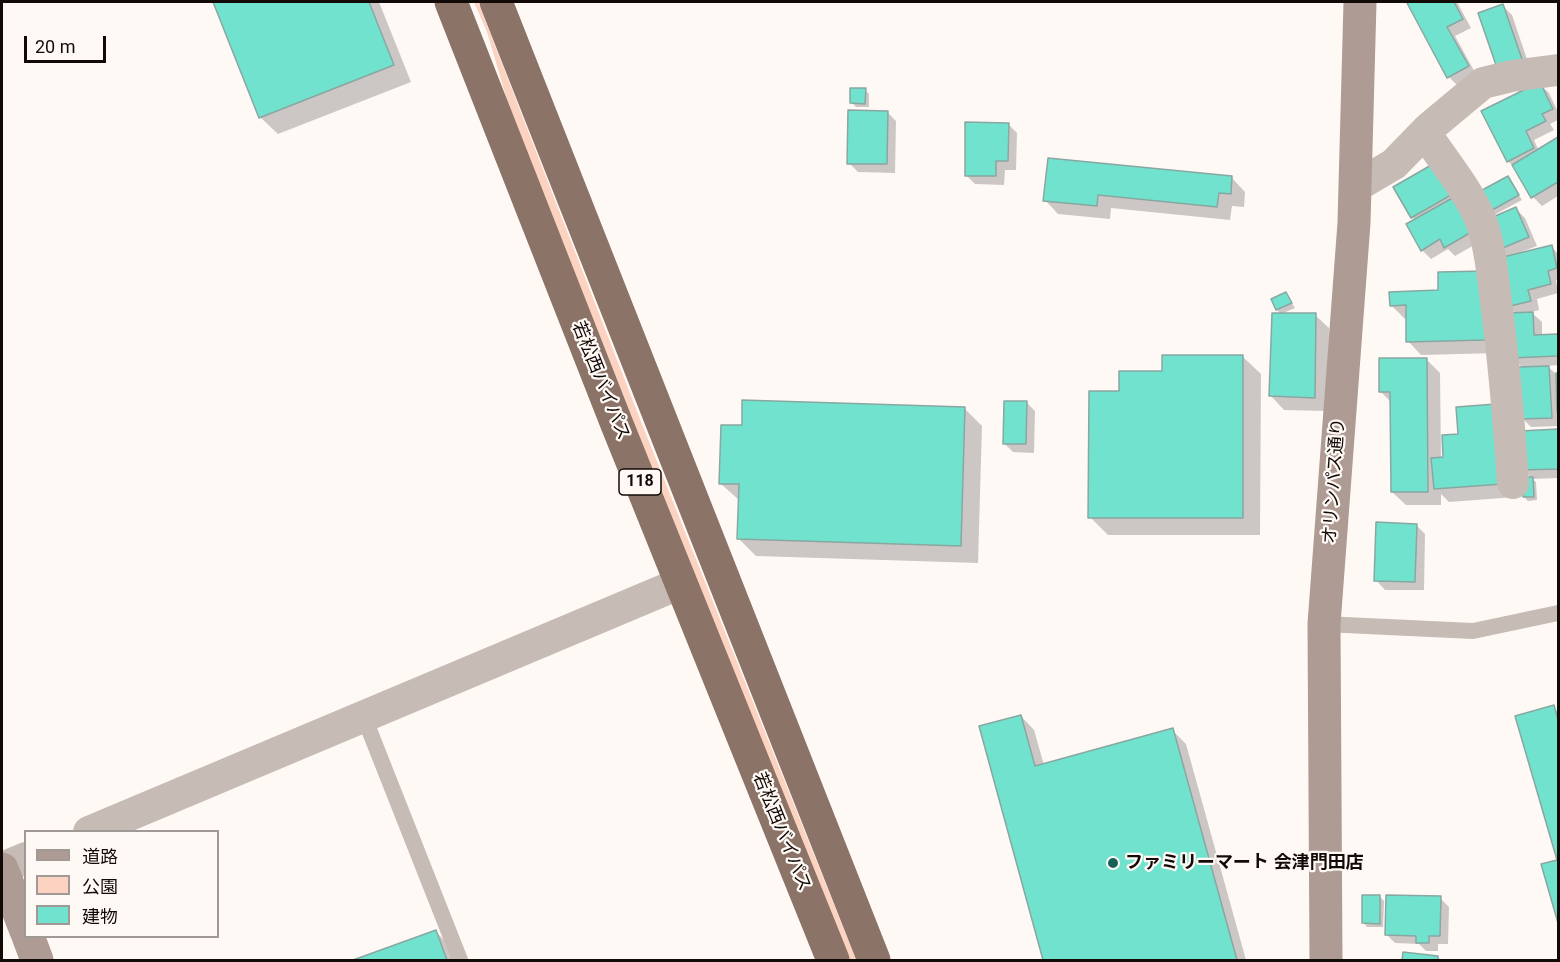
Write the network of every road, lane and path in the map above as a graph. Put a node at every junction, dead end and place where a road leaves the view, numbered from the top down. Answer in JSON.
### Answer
{"nodes":[{"id":1,"x":451,"y":2,"type":"edge"},
{"id":2,"x":496,"y":2,"type":"edge"},
{"id":3,"x":1360,"y":2,"type":"edge"},
{"id":4,"x":1558,"y":70,"type":"edge"},
{"id":5,"x":1425,"y":133,"type":"junction"},
{"id":6,"x":1355,"y":187,"type":"junction"},
{"id":7,"x":1514,"y":483,"type":"dead end"},
{"id":8,"x":681,"y":583,"type":"junction"},
{"id":9,"x":1558,"y":613,"type":"edge"},
{"id":10,"x":1324,"y":624,"type":"junction"},
{"id":11,"x":368,"y":728,"type":"dead end"},
{"id":12,"x":91,"y":830,"type":"edge"},
{"id":13,"x":24,"y":859,"type":"edge"},
{"id":14,"x":2,"y":868,"type":"edge"},
{"id":15,"x":24,"y":926,"type":"edge"},
{"id":16,"x":29,"y":938,"type":"edge"},
{"id":17,"x":37,"y":960,"type":"edge"},
{"id":18,"x":460,"y":960,"type":"edge"},
{"id":19,"x":833,"y":960,"type":"edge"},
{"id":20,"x":874,"y":960,"type":"edge"},
{"id":21,"x":1326,"y":960,"type":"edge"}],
"edges":[{"from":1,"to":8,"type":"highway","name":"若松西バイパス","number":"118"},
{"from":2,"to":20,"type":"highway","number":"118"},
{"from":3,"to":6,"type":"street","name":"オリンパス通り"},
{"from":4,"to":5,"type":"street"},
{"from":5,"to":6,"type":"street"},
{"from":5,"to":7,"type":"street"},
{"from":6,"to":10,"type":"street","name":"オリンパス通り"},
{"from":8,"to":12,"type":"street"},
{"from":8,"to":19,"type":"highway","name":"若松西バイパス","number":"118"},
{"from":9,"to":10,"type":"lane"},
{"from":10,"to":21,"type":"street","name":"オリンパス通り"},
{"from":11,"to":18,"type":"lane"},
{"from":13,"to":14,"type":"street"},
{"from":14,"to":15,"type":"street"},
{"from":16,"to":17,"type":"street"}]}
